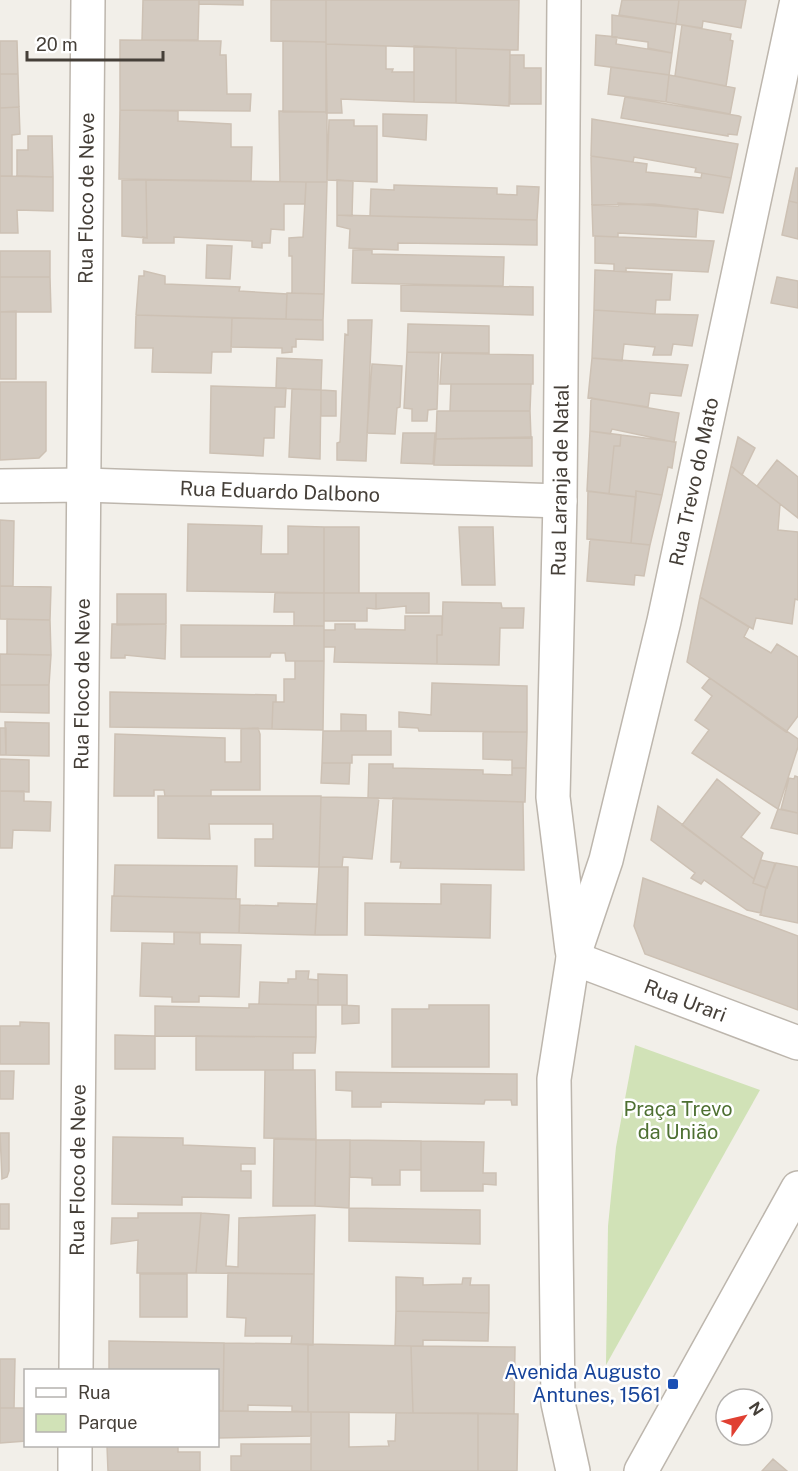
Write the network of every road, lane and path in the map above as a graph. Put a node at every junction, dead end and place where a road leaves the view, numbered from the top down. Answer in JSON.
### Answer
{"nodes":[{"id":1,"x":88,"y":0,"type":"edge"},
{"id":2,"x":564,"y":0,"type":"edge"},
{"id":3,"x":797,"y":0,"type":"edge"},
{"id":4,"x":85,"y":485,"type":"junction"},
{"id":5,"x":0,"y":486,"type":"edge"},
{"id":6,"x":560,"y":501,"type":"junction"},
{"id":7,"x":573,"y":958,"type":"junction"},
{"id":8,"x":798,"y":1043,"type":"edge"},
{"id":9,"x":798,"y":1188,"type":"edge"},
{"id":10,"x":76,"y":1369,"type":"edge"},
{"id":11,"x":75,"y":1447,"type":"edge"},
{"id":12,"x":75,"y":1471,"type":"edge"},
{"id":13,"x":573,"y":1471,"type":"edge"},
{"id":14,"x":641,"y":1471,"type":"edge"}],
"edges":[{"from":1,"to":4,"type":"street","name":"Rua Floco de Neve"},
{"from":2,"to":6,"type":"street","name":"Rua Laranja de Natal"},
{"from":3,"to":7,"type":"street","name":"Rua Trevo do Mato"},
{"from":4,"to":5,"type":"street","name":"Rua Eduardo Dalbono"},
{"from":4,"to":6,"type":"street","name":"Rua Eduardo Dalbono"},
{"from":4,"to":10,"type":"street","name":"Rua Floco de Neve"},
{"from":6,"to":7,"type":"street","name":"Rua Laranja de Natal"},
{"from":7,"to":8,"type":"street","name":"Rua Urari"},
{"from":7,"to":13,"type":"street"},
{"from":9,"to":14,"type":"street"},
{"from":11,"to":12,"type":"street"}]}
